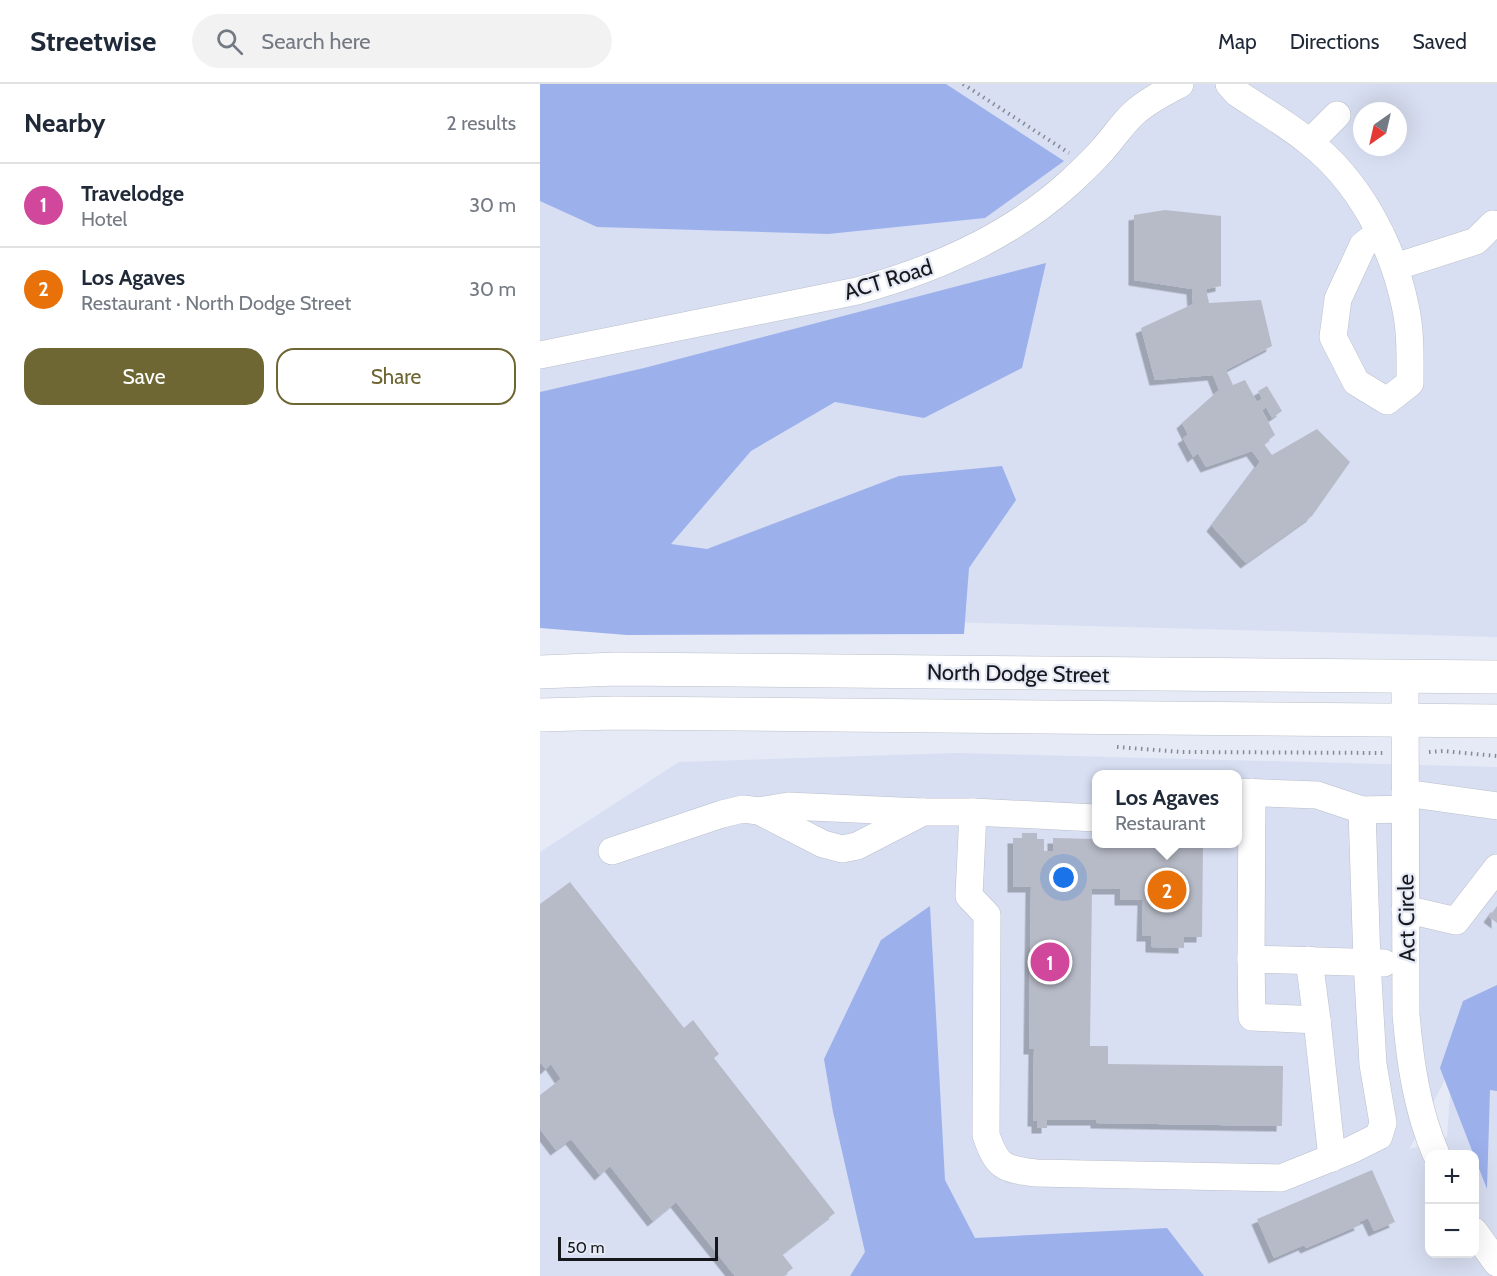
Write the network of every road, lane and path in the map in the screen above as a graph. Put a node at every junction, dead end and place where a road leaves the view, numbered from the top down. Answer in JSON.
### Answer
{"nodes":[{"id":1,"x":963,"y":84,"type":"edge"},
{"id":2,"x":1180,"y":84,"type":"edge"},
{"id":3,"x":1229,"y":84,"type":"edge"},
{"id":4,"x":1337,"y":115,"type":"dead end"},
{"id":5,"x":1310,"y":142,"type":"junction"},
{"id":6,"x":1087,"y":165,"type":"junction"},
{"id":7,"x":1493,"y":224,"type":"dead end"},
{"id":8,"x":1380,"y":232,"type":"junction"},
{"id":9,"x":1395,"y":267,"type":"junction"},
{"id":10,"x":540,"y":355,"type":"edge"},
{"id":11,"x":540,"y":672,"type":"edge"},
{"id":12,"x":1405,"y":677,"type":"junction"},
{"id":13,"x":1497,"y":677,"type":"edge"},
{"id":14,"x":540,"y":715,"type":"edge"},
{"id":15,"x":1404,"y":720,"type":"junction"},
{"id":16,"x":1497,"y":721,"type":"edge"},
{"id":17,"x":1245,"y":792,"type":"edge"},
{"id":18,"x":1405,"y":801,"type":"junction"},
{"id":19,"x":1497,"y":806,"type":"edge"},
{"id":20,"x":1362,"y":810,"type":"junction"},
{"id":21,"x":759,"y":811,"type":"junction"},
{"id":22,"x":923,"y":812,"type":"junction"},
{"id":23,"x":973,"y":812,"type":"junction"},
{"id":24,"x":1092,"y":818,"type":"edge"},
{"id":25,"x":612,"y":851,"type":"dead end"},
{"id":26,"x":1497,"y":868,"type":"edge"},
{"id":27,"x":1405,"y":909,"type":"junction"},
{"id":28,"x":1251,"y":959,"type":"junction"},
{"id":29,"x":1309,"y":960,"type":"junction"},
{"id":30,"x":1366,"y":962,"type":"junction"},
{"id":31,"x":1406,"y":964,"type":"junction"},
{"id":32,"x":1317,"y":1020,"type":"junction"},
{"id":33,"x":1434,"y":1150,"type":"edge"},
{"id":34,"x":1332,"y":1158,"type":"junction"},
{"id":35,"x":1479,"y":1238,"type":"edge"},
{"id":36,"x":1497,"y":1263,"type":"edge"}],
"edges":[{"from":1,"to":6,"type":"path"},
{"from":2,"to":6,"type":"street","name":"ACT Road"},
{"from":3,"to":5,"type":"street"},
{"from":4,"to":5,"type":"street"},
{"from":5,"to":8,"type":"street"},
{"from":6,"to":10,"type":"street","name":"ACT Road"},
{"from":7,"to":9,"type":"street"},
{"from":8,"to":9,"type":"street"},
{"from":8,"to":9,"type":"street"},
{"from":11,"to":12,"type":"main road","name":"North Dodge Street"},
{"from":12,"to":13,"type":"main road","name":"North Dodge Street"},
{"from":12,"to":15,"type":"street","name":"Act Circle"},
{"from":14,"to":15,"type":"main road","name":"North Dodge Street"},
{"from":15,"to":16,"type":"main road","name":"North Dodge Street"},
{"from":15,"to":18,"type":"street","name":"Act Circle"},
{"from":17,"to":20,"type":"street"},
{"from":17,"to":28,"type":"street"},
{"from":18,"to":19,"type":"street"},
{"from":18,"to":20,"type":"street"},
{"from":18,"to":27,"type":"street","name":"Act Circle"},
{"from":20,"to":30,"type":"street"},
{"from":21,"to":22,"type":"street"},
{"from":21,"to":22,"type":"street"},
{"from":21,"to":25,"type":"street"},
{"from":22,"to":23,"type":"street"},
{"from":23,"to":24,"type":"street"},
{"from":23,"to":34,"type":"street"},
{"from":26,"to":27,"type":"street"},
{"from":27,"to":31,"type":"street","name":"Act Circle"},
{"from":28,"to":29,"type":"street"},
{"from":28,"to":32,"type":"street"},
{"from":29,"to":30,"type":"street"},
{"from":29,"to":32,"type":"street"},
{"from":30,"to":31,"type":"street"},
{"from":30,"to":34,"type":"street"},
{"from":31,"to":33,"type":"street","name":"Act Circle"},
{"from":32,"to":34,"type":"street"},
{"from":35,"to":36,"type":"street"}]}
